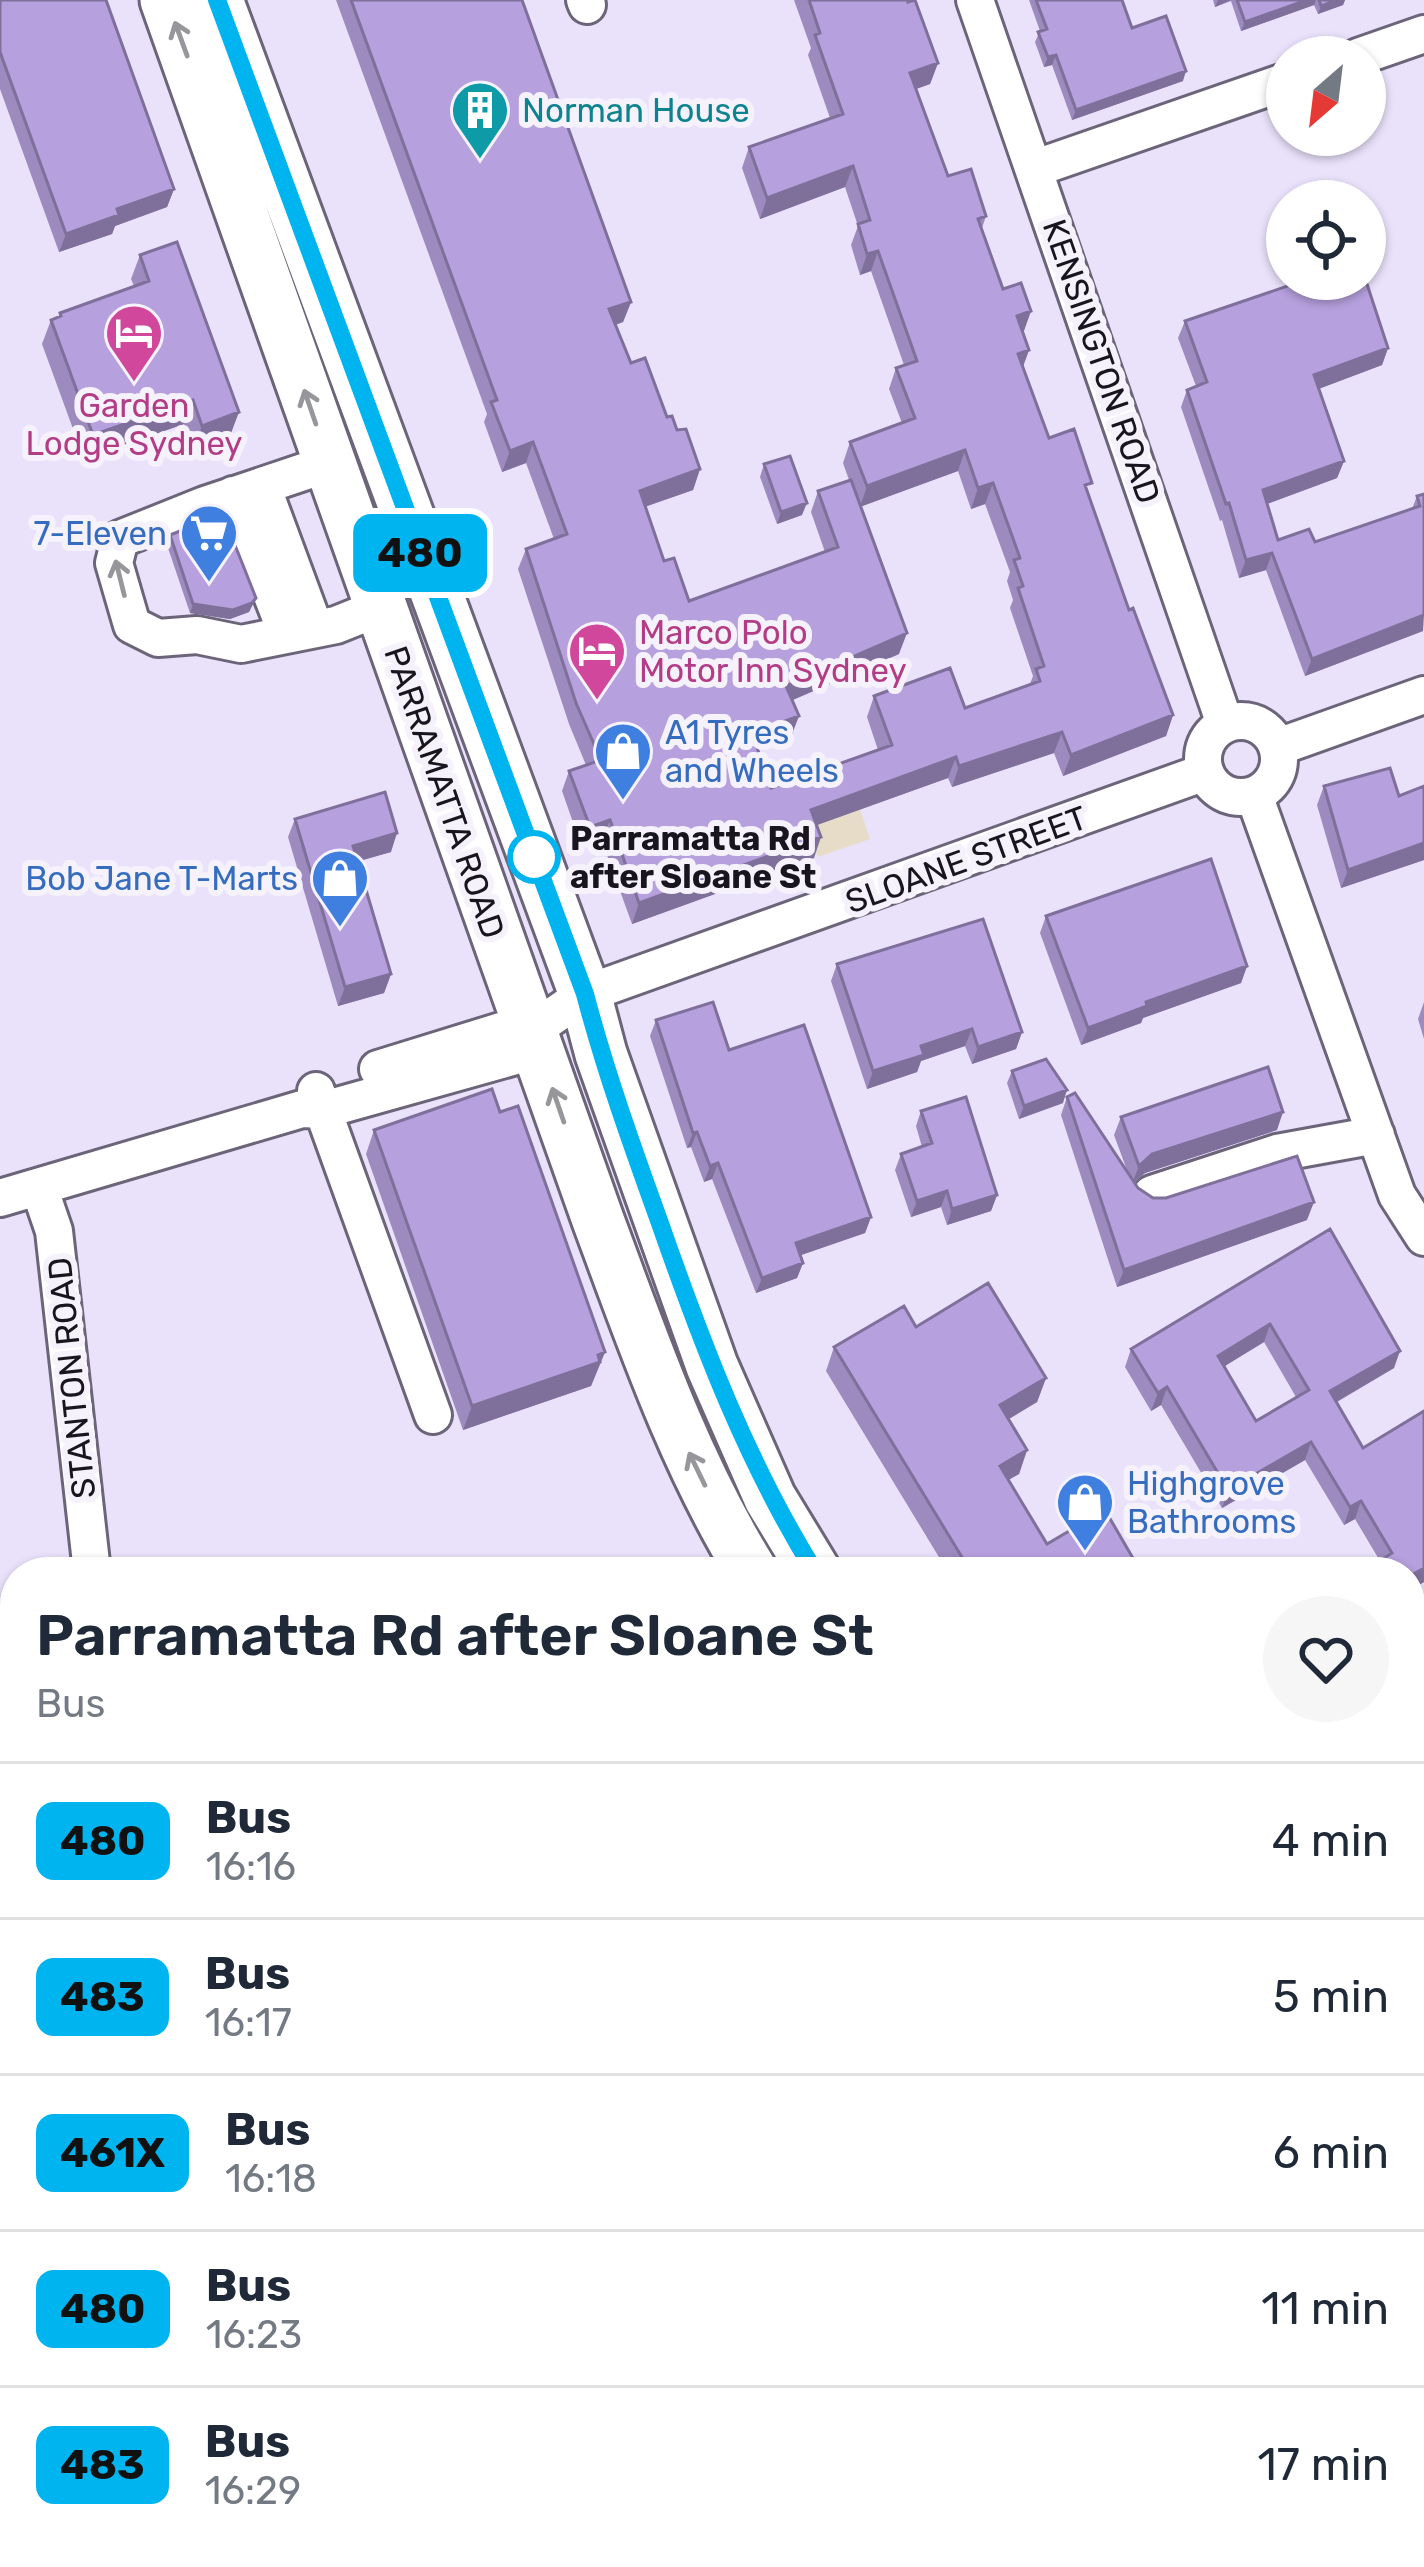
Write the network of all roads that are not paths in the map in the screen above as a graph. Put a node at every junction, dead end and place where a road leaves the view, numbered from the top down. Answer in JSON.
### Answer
{"nodes":[{"id":1,"x":166,"y":0,"type":"edge"},
{"id":2,"x":217,"y":0,"type":"edge"},
{"id":3,"x":975,"y":0,"type":"edge"},
{"id":4,"x":1424,"y":34,"type":"edge"},
{"id":5,"x":1386,"y":47,"type":"edge"},
{"id":6,"x":1266,"y":88,"type":"edge"},
{"id":7,"x":1036,"y":168,"type":"junction"},
{"id":8,"x":330,"y":463,"type":"junction"},
{"id":9,"x":248,"y":490,"type":"junction"},
{"id":10,"x":380,"y":607,"type":"junction"},
{"id":11,"x":301,"y":631,"type":"junction"},
{"id":12,"x":1424,"y":695,"type":"edge"},
{"id":13,"x":1226,"y":724,"type":"junction"},
{"id":14,"x":1278,"y":747,"type":"junction"},
{"id":15,"x":1204,"y":772,"type":"junction"},
{"id":16,"x":1254,"y":795,"type":"junction"},
{"id":17,"x":585,"y":994,"type":"junction"},
{"id":18,"x":530,"y":1032,"type":"junction"},
{"id":19,"x":313,"y":1102,"type":"junction"},
{"id":20,"x":1376,"y":1135,"type":"junction"},
{"id":21,"x":39,"y":1187,"type":"junction"},
{"id":22,"x":1152,"y":1193,"type":"edge"},
{"id":23,"x":0,"y":1198,"type":"edge"},
{"id":24,"x":1424,"y":1237,"type":"edge"},
{"id":25,"x":433,"y":1415,"type":"dead end"},
{"id":26,"x":90,"y":1557,"type":"edge"},
{"id":27,"x":743,"y":1557,"type":"edge"},
{"id":28,"x":806,"y":1557,"type":"edge"}],
"edges":[{"from":8,"to":1,"type":"highway","name":"PARRAMATTA ROAD","one_way":true},
{"from":2,"to":17,"type":"highway","name":"PARRAMATTA ROAD"},
{"from":3,"to":7,"type":"street","name":"KENSINGTON ROAD"},
{"from":4,"to":5,"type":"street"},
{"from":6,"to":7,"type":"street"},
{"from":7,"to":13,"type":"street","name":"KENSINGTON ROAD"},
{"from":8,"to":9,"type":"street"},
{"from":8,"to":10,"type":"highway","name":"PARRAMATTA ROAD"},
{"from":9,"to":11,"type":"street"},
{"from":11,"to":9,"type":"street","one_way":true},
{"from":10,"to":11,"type":"street"},
{"from":10,"to":18,"type":"highway","name":"PARRAMATTA ROAD"},
{"from":12,"to":14,"type":"street"},
{"from":13,"to":14,"type":"street"},
{"from":13,"to":15,"type":"street"},
{"from":14,"to":16,"type":"street"},
{"from":15,"to":16,"type":"street"},
{"from":15,"to":17,"type":"street","name":"SLOANE STREET"},
{"from":16,"to":20,"type":"street"},
{"from":17,"to":18,"type":"street","name":"SLOANE STREET"},
{"from":17,"to":28,"type":"highway","name":"PARRAMATTA ROAD"},
{"from":18,"to":19,"type":"street","name":"SLOANE STREET"},
{"from":27,"to":18,"type":"highway","name":"PARRAMATTA ROAD","one_way":true},
{"from":19,"to":21,"type":"street","name":"SLOANE STREET"},
{"from":19,"to":25,"type":"street"},
{"from":20,"to":22,"type":"street"},
{"from":20,"to":24,"type":"street"},
{"from":21,"to":23,"type":"street","name":"SLOANE STREET"},
{"from":21,"to":26,"type":"street","name":"STANTON ROAD"}]}
